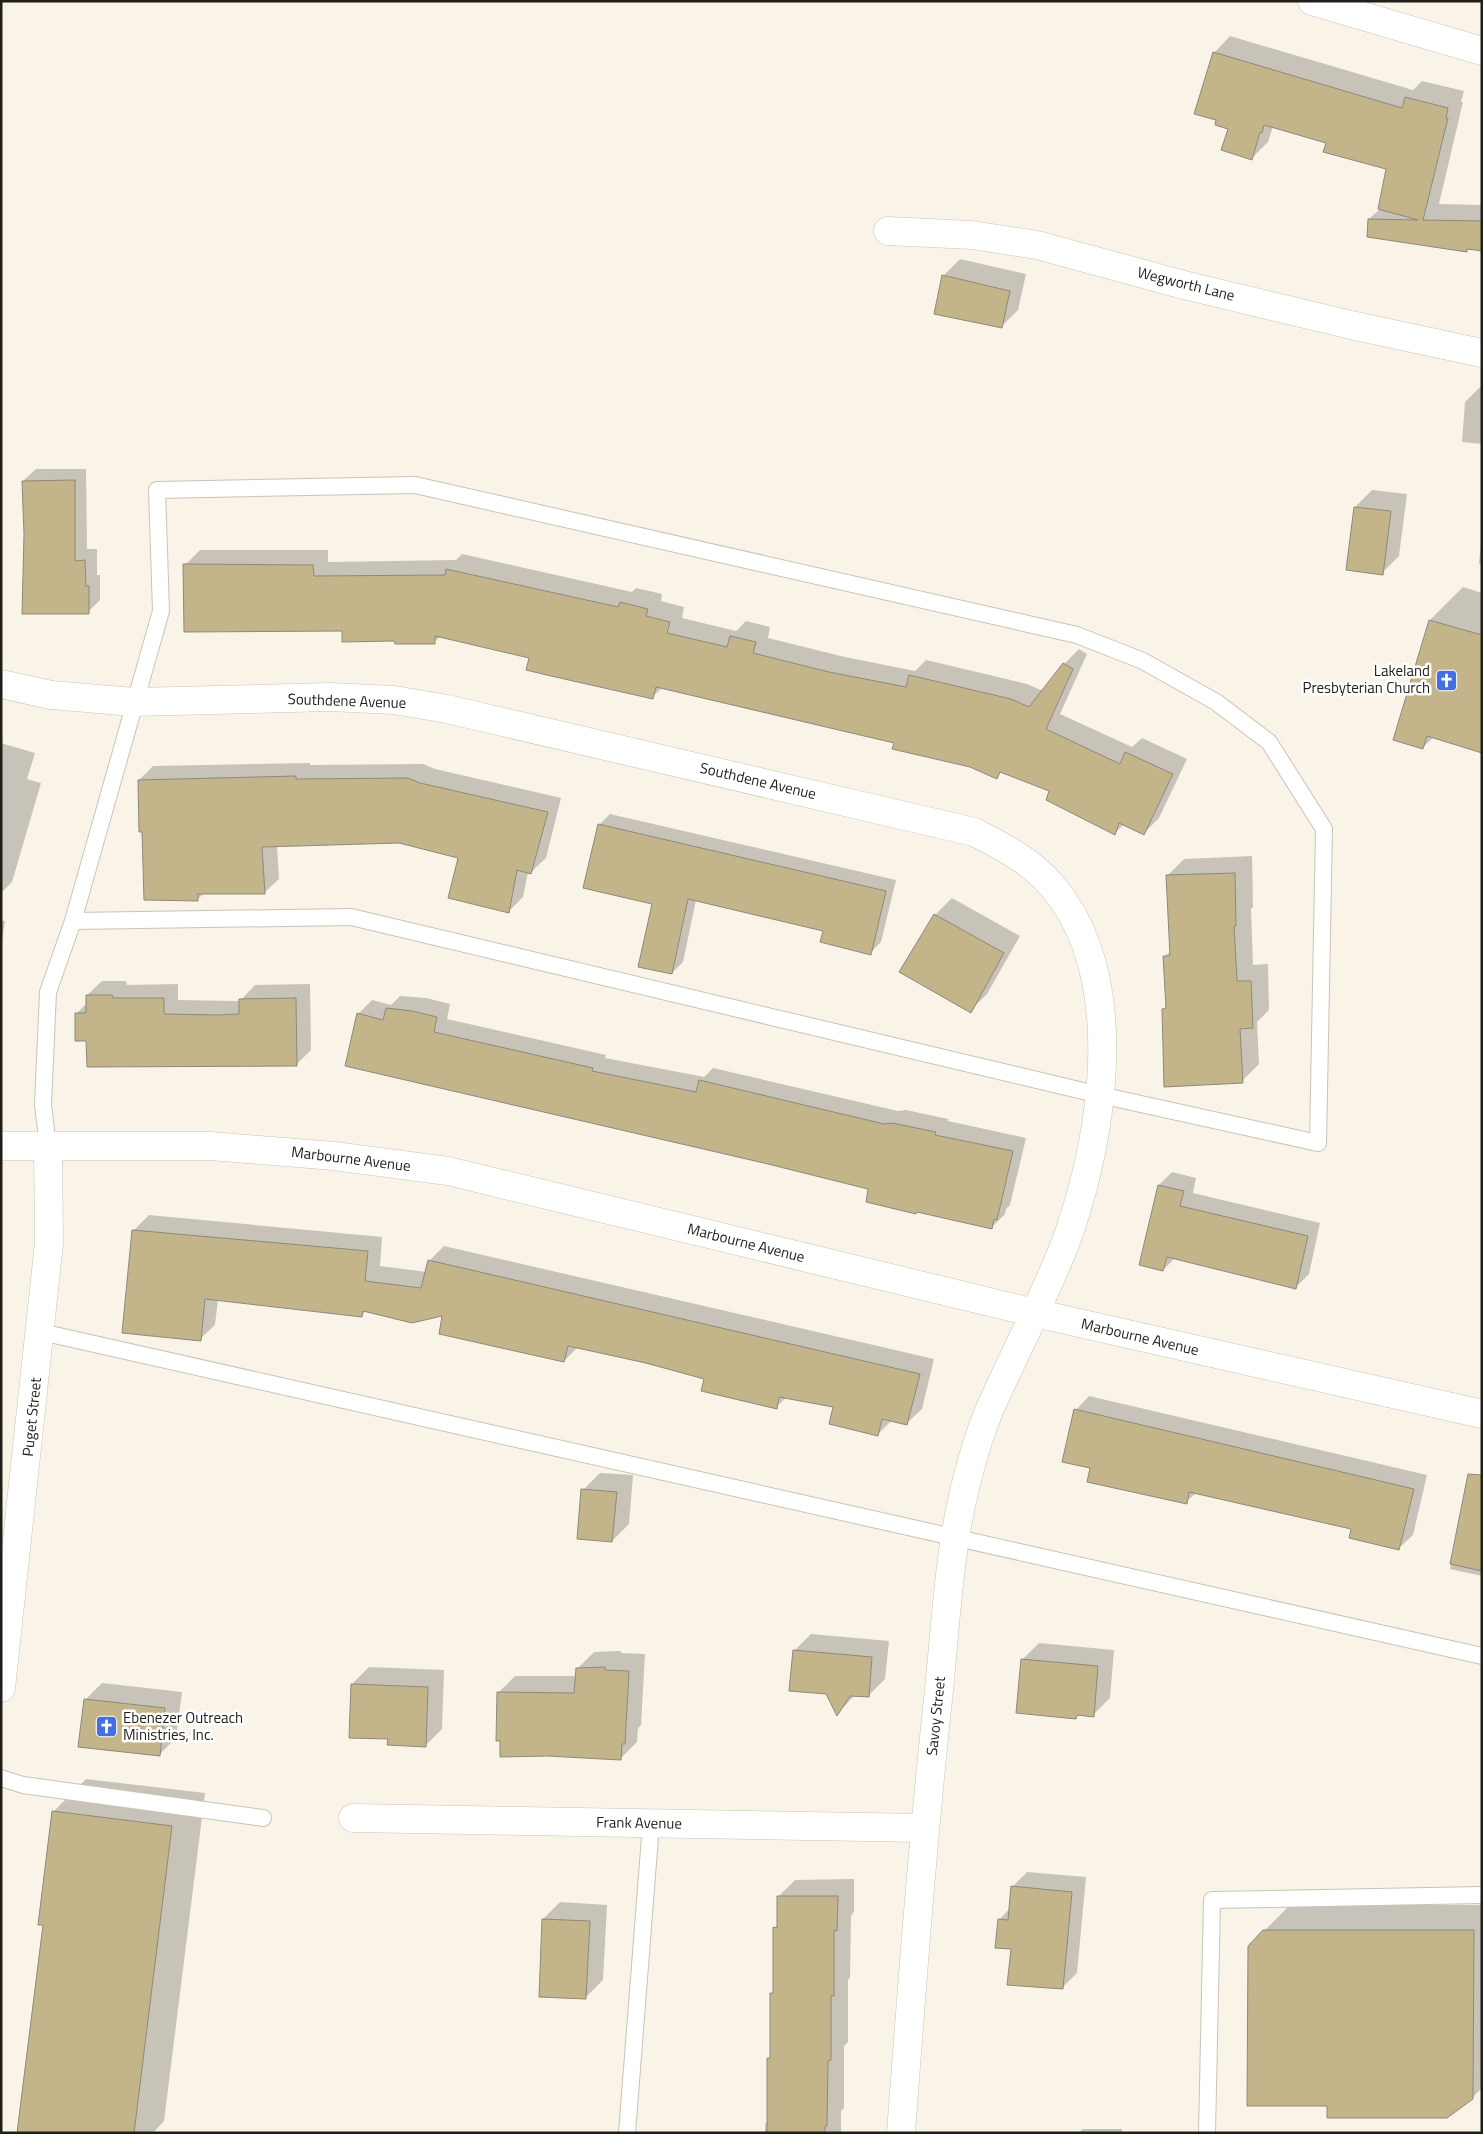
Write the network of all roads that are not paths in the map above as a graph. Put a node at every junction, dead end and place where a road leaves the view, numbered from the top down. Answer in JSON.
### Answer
{"nodes":[{"id":1,"x":1312,"y":1,"type":"edge"},
{"id":2,"x":1482,"y":52,"type":"edge"},
{"id":3,"x":888,"y":232,"type":"dead end"},
{"id":4,"x":1482,"y":353,"type":"edge"},
{"id":5,"x":1,"y":684,"type":"edge"},
{"id":6,"x":134,"y":702,"type":"junction"},
{"id":7,"x":73,"y":921,"type":"junction"},
{"id":8,"x":1100,"y":1095,"type":"junction"},
{"id":9,"x":1,"y":1146,"type":"edge"},
{"id":10,"x":48,"y":1146,"type":"junction"},
{"id":11,"x":1034,"y":1313,"type":"junction"},
{"id":12,"x":41,"y":1332,"type":"junction"},
{"id":13,"x":1482,"y":1414,"type":"edge"},
{"id":14,"x":955,"y":1537,"type":"junction"},
{"id":15,"x":1482,"y":1656,"type":"edge"},
{"id":16,"x":1,"y":1688,"type":"edge"},
{"id":17,"x":1,"y":1778,"type":"edge"},
{"id":18,"x":263,"y":1818,"type":"dead end"},
{"id":19,"x":353,"y":1818,"type":"dead end"},
{"id":20,"x":652,"y":1824,"type":"junction"},
{"id":21,"x":924,"y":1828,"type":"junction"},
{"id":22,"x":1482,"y":1895,"type":"edge"},
{"id":23,"x":627,"y":2133,"type":"edge"},
{"id":24,"x":901,"y":2133,"type":"edge"},
{"id":25,"x":1207,"y":2133,"type":"edge"}],
"edges":[{"from":1,"to":2,"type":"street"},
{"from":3,"to":4,"type":"street","name":"Wegworth Lane"},
{"from":5,"to":6,"type":"street","name":"Southdene Avenue"},
{"from":6,"to":7,"type":"lane"},
{"from":6,"to":8,"type":"street","name":"Southdene Avenue"},
{"from":6,"to":8,"type":"lane"},
{"from":7,"to":8,"type":"lane"},
{"from":7,"to":10,"type":"lane"},
{"from":8,"to":11,"type":"street","name":"Southdene Avenue"},
{"from":9,"to":10,"type":"street","name":"Marbourne Avenue"},
{"from":10,"to":11,"type":"street","name":"Marbourne Avenue"},
{"from":10,"to":12,"type":"street","name":"Puget Street"},
{"from":11,"to":13,"type":"street","name":"Marbourne Avenue"},
{"from":11,"to":14,"type":"street","name":"Savoy Street"},
{"from":12,"to":14,"type":"lane"},
{"from":12,"to":16,"type":"street","name":"Puget Street"},
{"from":14,"to":15,"type":"lane"},
{"from":14,"to":21,"type":"street","name":"Savoy Street"},
{"from":17,"to":18,"type":"lane"},
{"from":19,"to":20,"type":"street","name":"Frank Avenue"},
{"from":20,"to":21,"type":"street","name":"Frank Avenue"},
{"from":20,"to":23,"type":"lane"},
{"from":21,"to":24,"type":"street","name":"Savoy Street"},
{"from":22,"to":25,"type":"lane"}]}
